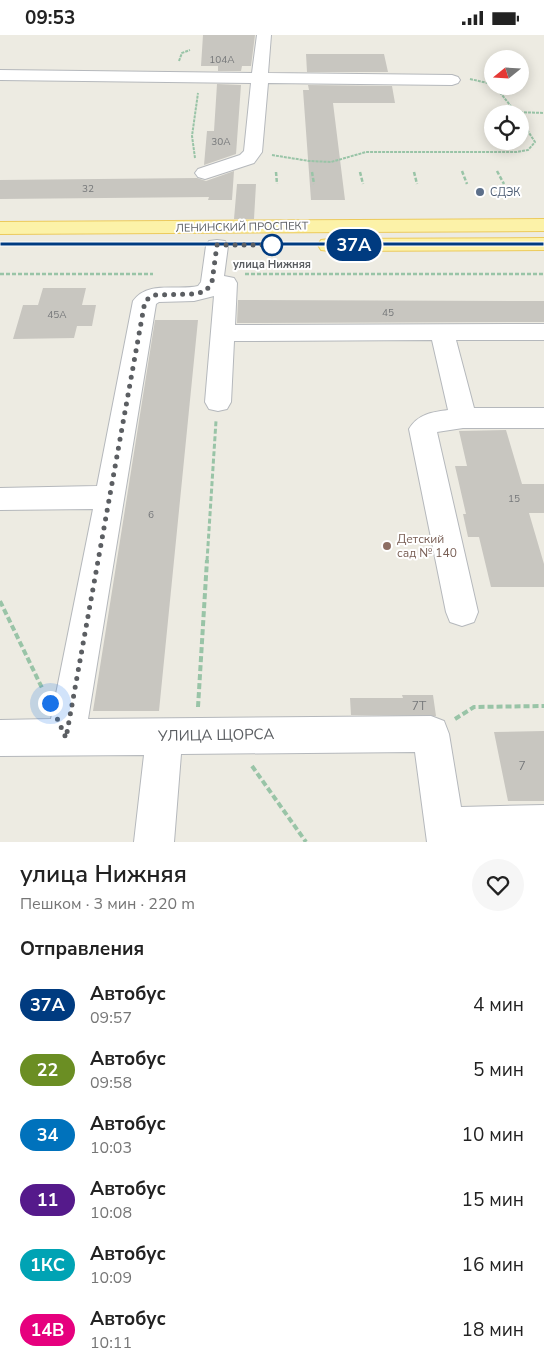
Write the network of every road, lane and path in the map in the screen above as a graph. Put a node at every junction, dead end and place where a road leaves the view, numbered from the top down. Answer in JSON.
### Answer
{"nodes":[{"id":1,"x":264,"y":35,"type":"edge"},
{"id":2,"x":0,"y":75,"type":"edge"},
{"id":3,"x":200,"y":77,"type":"junction"},
{"id":4,"x":259,"y":78,"type":"junction"},
{"id":5,"x":452,"y":79,"type":"joint"},
{"id":6,"x":484,"y":82,"type":"edge"},
{"id":7,"x":503,"y":95,"type":"edge"},
{"id":8,"x":511,"y":105,"type":"edge"},
{"id":9,"x":529,"y":113,"type":"edge"},
{"id":10,"x":544,"y":113,"type":"edge"},
{"id":11,"x":529,"y":133,"type":"edge"},
{"id":12,"x":529,"y":149,"type":"edge"},
{"id":13,"x":528,"y":150,"type":"edge"},
{"id":14,"x":254,"y":152,"type":"junction"},
{"id":15,"x":414,"y":171,"type":"dead end"},
{"id":16,"x":462,"y":171,"type":"dead end"},
{"id":17,"x":498,"y":171,"type":"dead end"},
{"id":18,"x":276,"y":172,"type":"dead end"},
{"id":19,"x":312,"y":172,"type":"dead end"},
{"id":20,"x":360,"y":172,"type":"dead end"},
{"id":21,"x":205,"y":173,"type":"joint"},
{"id":22,"x":277,"y":184,"type":"dead end"},
{"id":23,"x":314,"y":184,"type":"dead end"},
{"id":24,"x":363,"y":184,"type":"dead end"},
{"id":25,"x":417,"y":184,"type":"dead end"},
{"id":26,"x":467,"y":184,"type":"dead end"},
{"id":27,"x":504,"y":184,"type":"dead end"},
{"id":28,"x":544,"y":225,"type":"edge"},
{"id":29,"x":0,"y":228,"type":"edge"},
{"id":30,"x":544,"y":244,"type":"edge"},
{"id":31,"x":0,"y":245,"type":"edge"},
{"id":32,"x":217,"y":245,"type":"junction"},
{"id":33,"x":544,"y":273,"type":"edge"},
{"id":34,"x":0,"y":274,"type":"edge"},
{"id":35,"x":154,"y":274,"type":"dead end"},
{"id":36,"x":213,"y":278,"type":"junction"},
{"id":37,"x":544,"y":332,"type":"edge"},
{"id":38,"x":222,"y":333,"type":"junction"},
{"id":39,"x":442,"y":333,"type":"junction"},
{"id":40,"x":218,"y":402,"type":"joint"},
{"id":41,"x":544,"y":417,"type":"edge"},
{"id":42,"x":463,"y":418,"type":"junction"},
{"id":43,"x":109,"y":497,"type":"junction"},
{"id":44,"x":0,"y":499,"type":"edge"},
{"id":45,"x":0,"y":601,"type":"edge"},
{"id":46,"x":462,"y":612,"type":"dead end"},
{"id":47,"x":46,"y":695,"type":"dead end"},
{"id":48,"x":544,"y":706,"type":"edge"},
{"id":49,"x":431,"y":734,"type":"junction"},
{"id":50,"x":197,"y":735,"type":"junction"},
{"id":51,"x":0,"y":738,"type":"edge"},
{"id":52,"x":66,"y":738,"type":"junction"},
{"id":53,"x":544,"y":825,"type":"edge"},
{"id":54,"x":446,"y":834,"type":"edge"},
{"id":55,"x":154,"y":842,"type":"edge"},
{"id":56,"x":306,"y":842,"type":"edge"}],
"edges":[{"from":1,"to":4,"type":"street"},
{"from":2,"to":3,"type":"street"},
{"from":3,"to":4,"type":"street"},
{"from":3,"to":21,"type":"path"},
{"from":4,"to":5,"type":"street"},
{"from":4,"to":14,"type":"street"},
{"from":5,"to":6,"type":"path"},
{"from":7,"to":8,"type":"path"},
{"from":9,"to":10,"type":"path"},
{"from":11,"to":12,"type":"path"},
{"from":13,"to":14,"type":"path"},
{"from":14,"to":21,"type":"street"},
{"from":15,"to":25,"type":"path"},
{"from":16,"to":26,"type":"path"},
{"from":17,"to":27,"type":"path"},
{"from":18,"to":22,"type":"path"},
{"from":19,"to":23,"type":"path"},
{"from":20,"to":24,"type":"path"},
{"from":28,"to":29,"type":"main road","name":"ЛЕНИНСКИЙ ПРОСПЕКТ"},
{"from":30,"to":32,"type":"main road","name":"ЛЕНИНСКИЙ ПРОСПЕКТ"},
{"from":31,"to":32,"type":"main road","name":"ЛЕНИНСКИЙ ПРОСПЕКТ"},
{"from":32,"to":36,"type":"street"},
{"from":33,"to":36,"type":"path"},
{"from":34,"to":35,"type":"path"},
{"from":36,"to":38,"type":"street"},
{"from":36,"to":43,"type":"street"},
{"from":37,"to":39,"type":"street"},
{"from":38,"to":39,"type":"street"},
{"from":38,"to":40,"type":"street"},
{"from":39,"to":42,"type":"street"},
{"from":40,"to":50,"type":"path"},
{"from":41,"to":42,"type":"street"},
{"from":42,"to":46,"type":"street"},
{"from":43,"to":44,"type":"street"},
{"from":43,"to":52,"type":"street"},
{"from":45,"to":47,"type":"path"},
{"from":48,"to":49,"type":"path"},
{"from":49,"to":50,"type":"street","name":"УЛИЦА ЩОРСА"},
{"from":49,"to":54,"type":"street"},
{"from":50,"to":52,"type":"street","name":"УЛИЦА ЩОРСА"},
{"from":50,"to":55,"type":"street"},
{"from":50,"to":56,"type":"path"},
{"from":51,"to":52,"type":"street","name":"УЛИЦА ЩОРСА"},
{"from":53,"to":54,"type":"street"}]}
